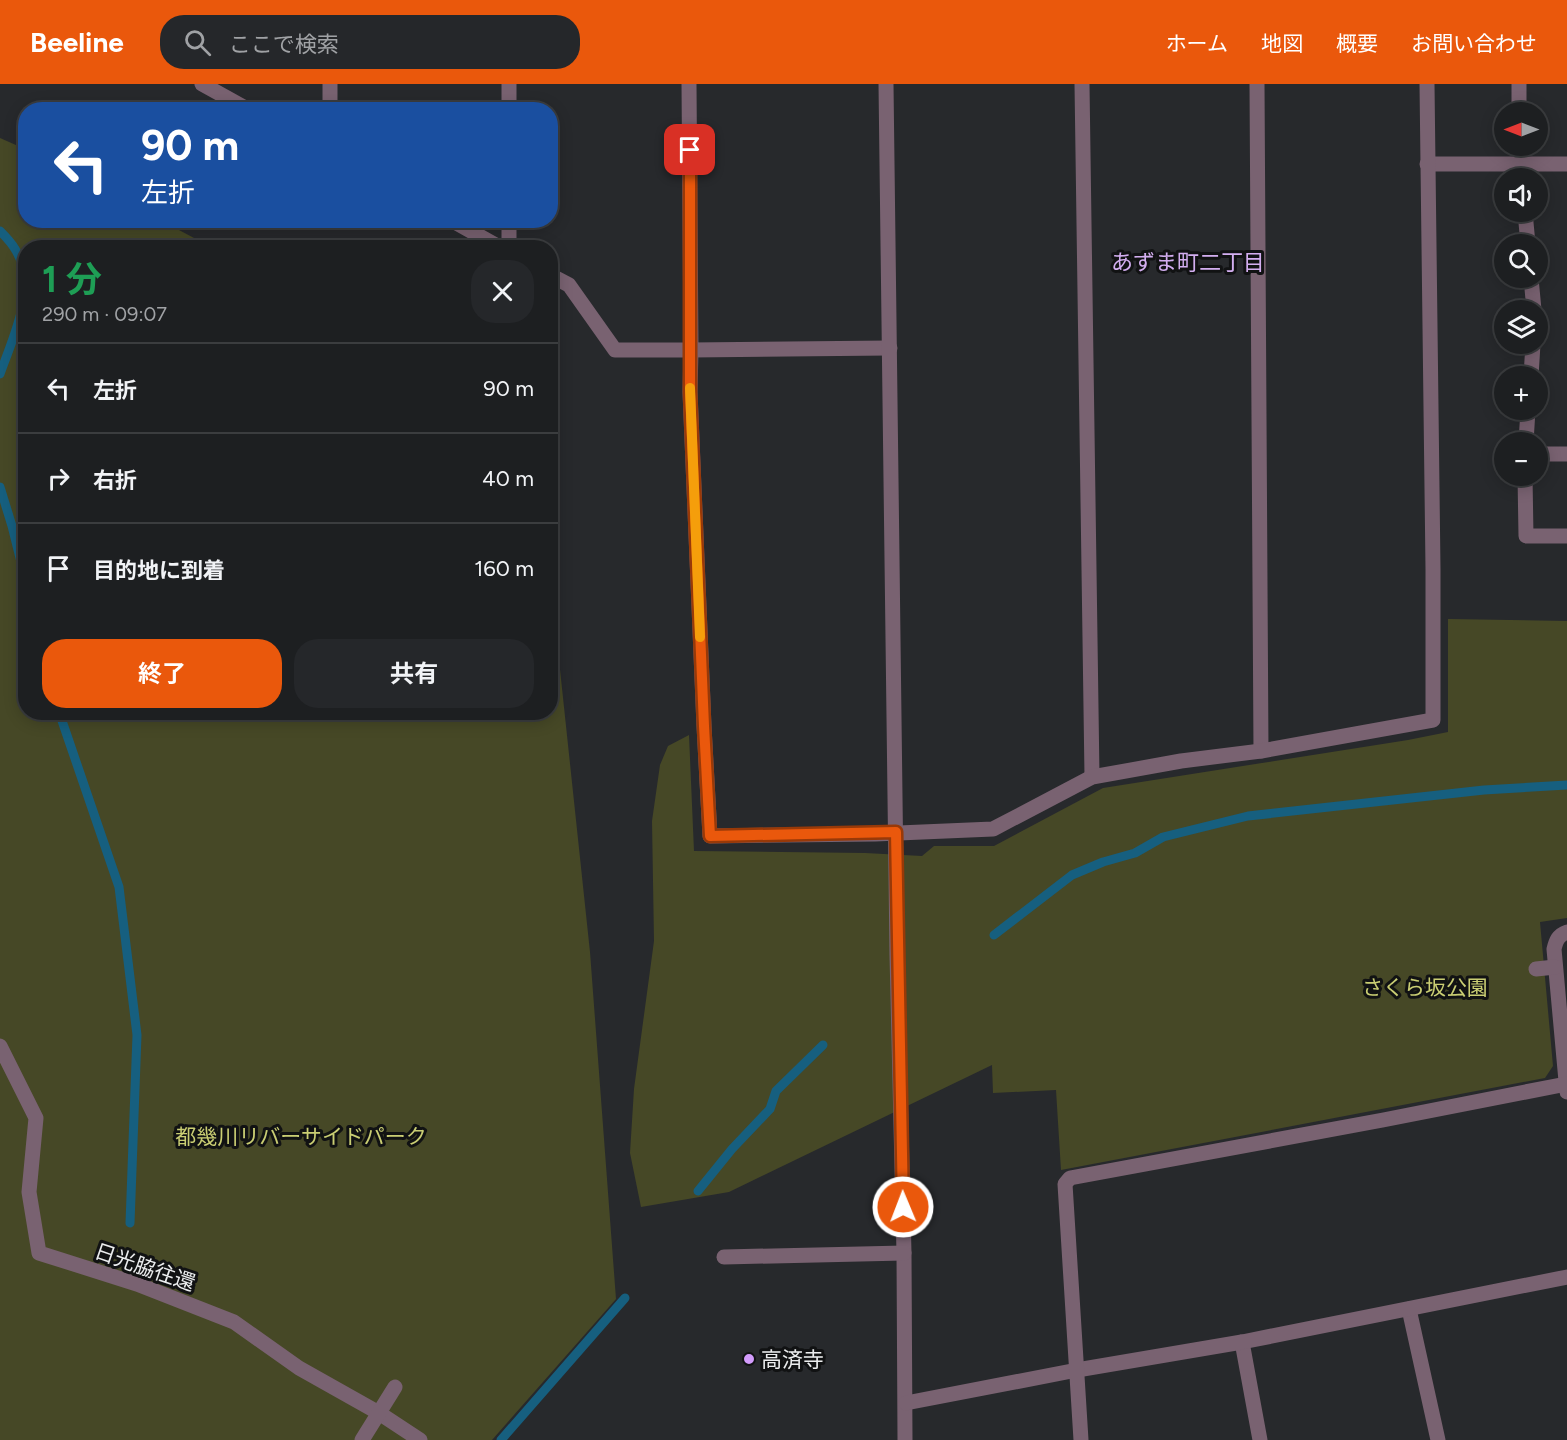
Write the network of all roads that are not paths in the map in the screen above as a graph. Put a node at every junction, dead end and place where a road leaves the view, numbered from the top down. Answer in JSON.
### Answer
{"nodes":[{"id":1,"x":202,"y":84,"type":"edge"},
{"id":2,"x":330,"y":84,"type":"edge"},
{"id":3,"x":509,"y":84,"type":"edge"},
{"id":4,"x":689,"y":84,"type":"edge"},
{"id":5,"x":886,"y":84,"type":"edge"},
{"id":6,"x":1082,"y":84,"type":"edge"},
{"id":7,"x":1257,"y":84,"type":"edge"},
{"id":8,"x":1427,"y":84,"type":"edge"},
{"id":9,"x":1519,"y":84,"type":"edge"},
{"id":10,"x":235,"y":102,"type":"edge"},
{"id":11,"x":330,"y":102,"type":"edge"},
{"id":12,"x":509,"y":102,"type":"edge"},
{"id":13,"x":1519,"y":102,"type":"edge"},
{"id":14,"x":1427,"y":164,"type":"junction"},
{"id":15,"x":1567,"y":164,"type":"edge"},
{"id":16,"x":1544,"y":168,"type":"edge"},
{"id":17,"x":1494,"y":170,"type":"edge"},
{"id":18,"x":465,"y":228,"type":"edge"},
{"id":19,"x":487,"y":240,"type":"edge"},
{"id":20,"x":558,"y":279,"type":"edge"},
{"id":21,"x":890,"y":348,"type":"junction"},
{"id":22,"x":691,"y":350,"type":"junction"},
{"id":23,"x":1548,"y":454,"type":"edge"},
{"id":24,"x":1567,"y":454,"type":"edge"},
{"id":25,"x":1525,"y":486,"type":"edge"},
{"id":26,"x":1567,"y":536,"type":"edge"},
{"id":27,"x":1261,"y":751,"type":"junction"},
{"id":28,"x":1092,"y":777,"type":"junction"},
{"id":29,"x":896,"y":832,"type":"junction"},
{"id":30,"x":1567,"y":932,"type":"edge"},
{"id":31,"x":1555,"y":967,"type":"junction"},
{"id":32,"x":1536,"y":969,"type":"dead end"},
{"id":33,"x":0,"y":1046,"type":"edge"},
{"id":34,"x":1566,"y":1084,"type":"edge"},
{"id":35,"x":1567,"y":1092,"type":"edge"},
{"id":36,"x":904,"y":1253,"type":"junction"},
{"id":37,"x":724,"y":1257,"type":"dead end"},
{"id":38,"x":1567,"y":1277,"type":"edge"},
{"id":39,"x":1410,"y":1309,"type":"junction"},
{"id":40,"x":1242,"y":1342,"type":"junction"},
{"id":41,"x":1077,"y":1370,"type":"junction"},
{"id":42,"x":395,"y":1387,"type":"dead end"},
{"id":43,"x":906,"y":1403,"type":"junction"},
{"id":44,"x":379,"y":1413,"type":"junction"},
{"id":45,"x":362,"y":1440,"type":"edge"},
{"id":46,"x":420,"y":1440,"type":"edge"},
{"id":47,"x":905,"y":1440,"type":"edge"},
{"id":48,"x":1081,"y":1440,"type":"edge"},
{"id":49,"x":1260,"y":1440,"type":"edge"},
{"id":50,"x":1438,"y":1440,"type":"edge"}],
"edges":[{"from":1,"to":10,"type":"street"},
{"from":2,"to":11,"type":"street"},
{"from":3,"to":12,"type":"street"},
{"from":4,"to":22,"type":"street"},
{"from":5,"to":21,"type":"street"},
{"from":6,"to":28,"type":"street"},
{"from":7,"to":27,"type":"street"},
{"from":8,"to":14,"type":"street"},
{"from":9,"to":13,"type":"street"},
{"from":14,"to":17,"type":"street"},
{"from":14,"to":27,"type":"street"},
{"from":15,"to":16,"type":"street"},
{"from":18,"to":19,"type":"street"},
{"from":20,"to":22,"type":"street"},
{"from":21,"to":22,"type":"street"},
{"from":21,"to":29,"type":"street"},
{"from":22,"to":29,"type":"street"},
{"from":23,"to":24,"type":"street"},
{"from":25,"to":26,"type":"street"},
{"from":27,"to":28,"type":"street"},
{"from":28,"to":29,"type":"street"},
{"from":29,"to":36,"type":"street"},
{"from":30,"to":31,"type":"street"},
{"from":31,"to":32,"type":"street"},
{"from":31,"to":34,"type":"street"},
{"from":33,"to":44,"type":"street","name":"日光脇往還"},
{"from":34,"to":35,"type":"street"},
{"from":34,"to":41,"type":"street"},
{"from":36,"to":37,"type":"street"},
{"from":36,"to":43,"type":"street"},
{"from":38,"to":39,"type":"street"},
{"from":39,"to":40,"type":"street"},
{"from":39,"to":50,"type":"street"},
{"from":40,"to":41,"type":"street"},
{"from":40,"to":49,"type":"street"},
{"from":41,"to":43,"type":"street"},
{"from":41,"to":48,"type":"street"},
{"from":42,"to":44,"type":"street"},
{"from":43,"to":47,"type":"street"},
{"from":44,"to":45,"type":"street"},
{"from":44,"to":46,"type":"street","name":"日光脇往還"}]}
